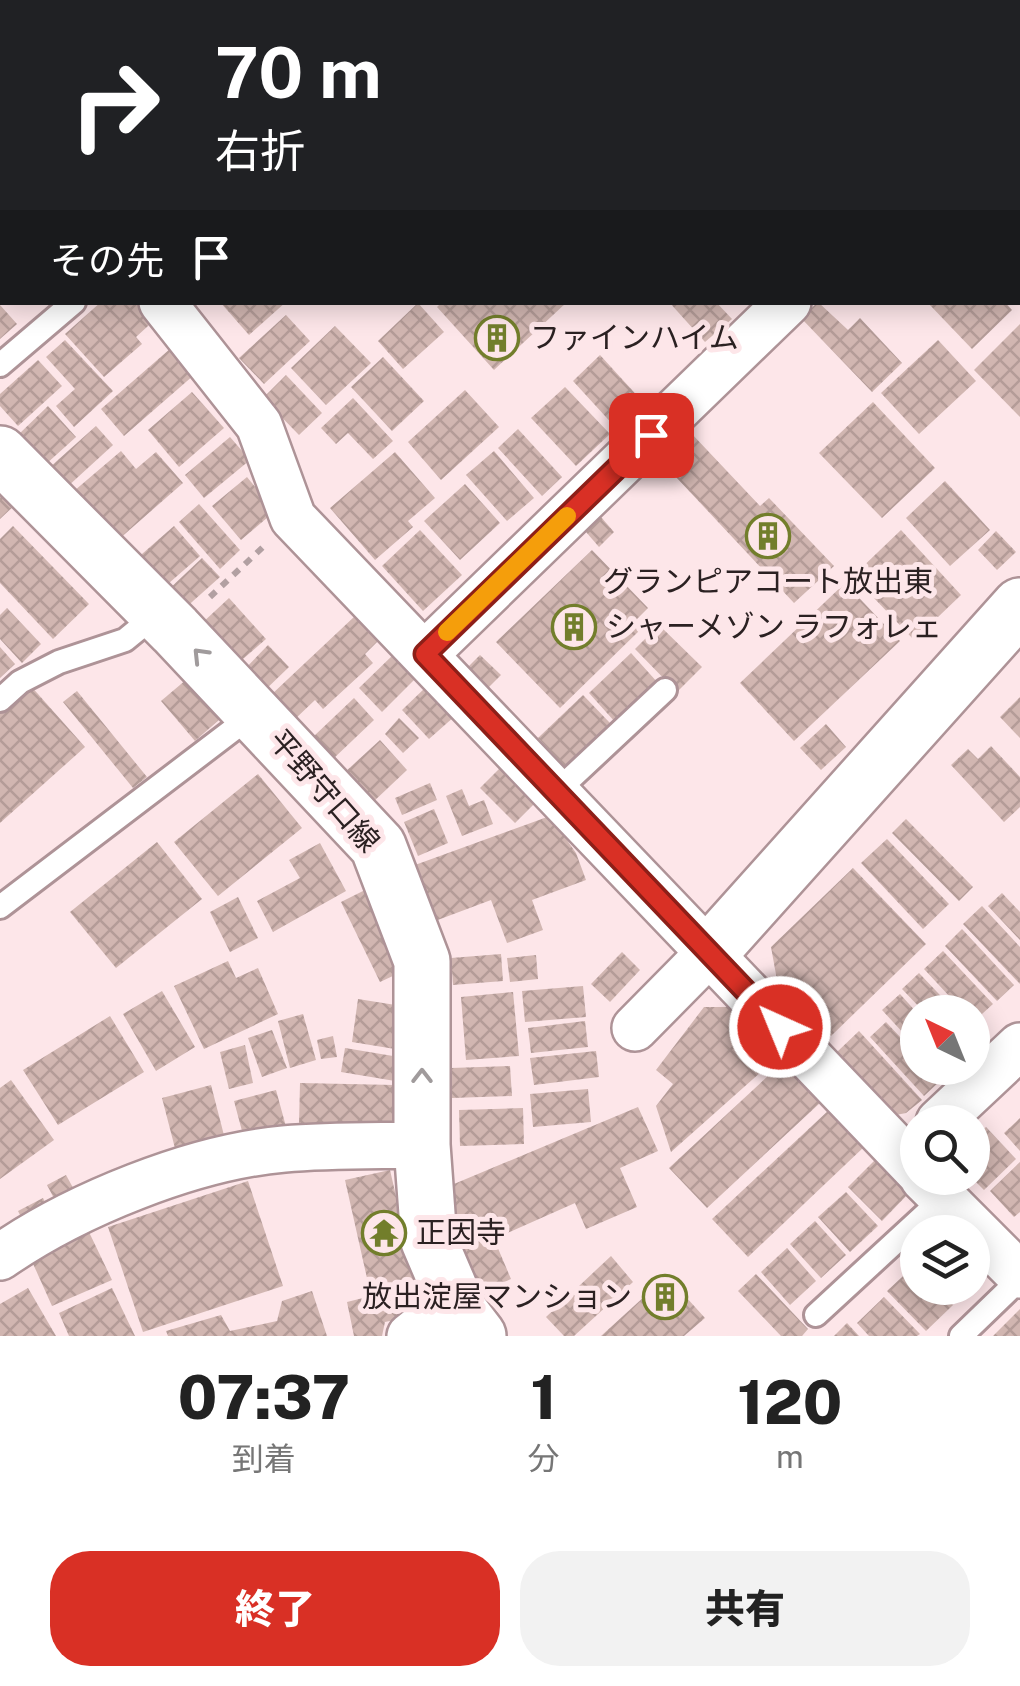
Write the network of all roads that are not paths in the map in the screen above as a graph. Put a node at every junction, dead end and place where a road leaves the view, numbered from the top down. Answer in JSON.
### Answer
{"nodes":[{"id":1,"x":70,"y":305,"type":"edge"},
{"id":2,"x":164,"y":305,"type":"edge"},
{"id":3,"x":766,"y":310,"type":"edge"},
{"id":4,"x":0,"y":365,"type":"edge"},
{"id":5,"x":0,"y":454,"type":"edge"},
{"id":6,"x":1020,"y":606,"type":"edge"},
{"id":7,"x":167,"y":621,"type":"junction"},
{"id":8,"x":425,"y":654,"type":"junction"},
{"id":9,"x":665,"y":690,"type":"dead end"},
{"id":10,"x":0,"y":700,"type":"edge"},
{"id":11,"x":255,"y":713,"type":"junction"},
{"id":12,"x":556,"y":792,"type":"junction"},
{"id":13,"x":0,"y":907,"type":"edge"},
{"id":14,"x":709,"y":952,"type":"junction"},
{"id":15,"x":634,"y":1028,"type":"dead end"},
{"id":16,"x":1020,"y":1046,"type":"edge"},
{"id":17,"x":957,"y":1105,"type":"edge"},
{"id":18,"x":422,"y":1145,"type":"junction"},
{"id":19,"x":900,"y":1148,"type":"edge"},
{"id":20,"x":902,"y":1195,"type":"edge"},
{"id":21,"x":945,"y":1195,"type":"edge"},
{"id":22,"x":4,"y":1245,"type":"edge"},
{"id":23,"x":1020,"y":1277,"type":"edge"},
{"id":24,"x":816,"y":1315,"type":"dead end"},
{"id":25,"x":466,"y":1318,"type":"edge"},
{"id":26,"x":410,"y":1336,"type":"edge"},
{"id":27,"x":960,"y":1336,"type":"edge"}],
"edges":[{"from":1,"to":4,"type":"lane"},
{"from":2,"to":8,"type":"street"},
{"from":3,"to":8,"type":"street"},
{"from":5,"to":7,"type":"main road","name":"平野守口線"},
{"from":6,"to":14,"type":"main road"},
{"from":7,"to":10,"type":"lane"},
{"from":11,"to":7,"type":"main road","name":"平野守口線","one_way":true},
{"from":8,"to":12,"type":"street"},
{"from":9,"to":12,"type":"lane"},
{"from":11,"to":13,"type":"lane"},
{"from":18,"to":11,"type":"main road","name":"平野守口線","one_way":true},
{"from":12,"to":14,"type":"street"},
{"from":14,"to":15,"type":"street"},
{"from":14,"to":19,"type":"street"},
{"from":16,"to":17,"type":"street"},
{"from":18,"to":22,"type":"street"},
{"from":18,"to":25,"type":"main road","name":"平野守口線"},
{"from":20,"to":24,"type":"lane"},
{"from":21,"to":23,"type":"street"},
{"from":23,"to":27,"type":"lane"},
{"from":25,"to":26,"type":"street"}]}
